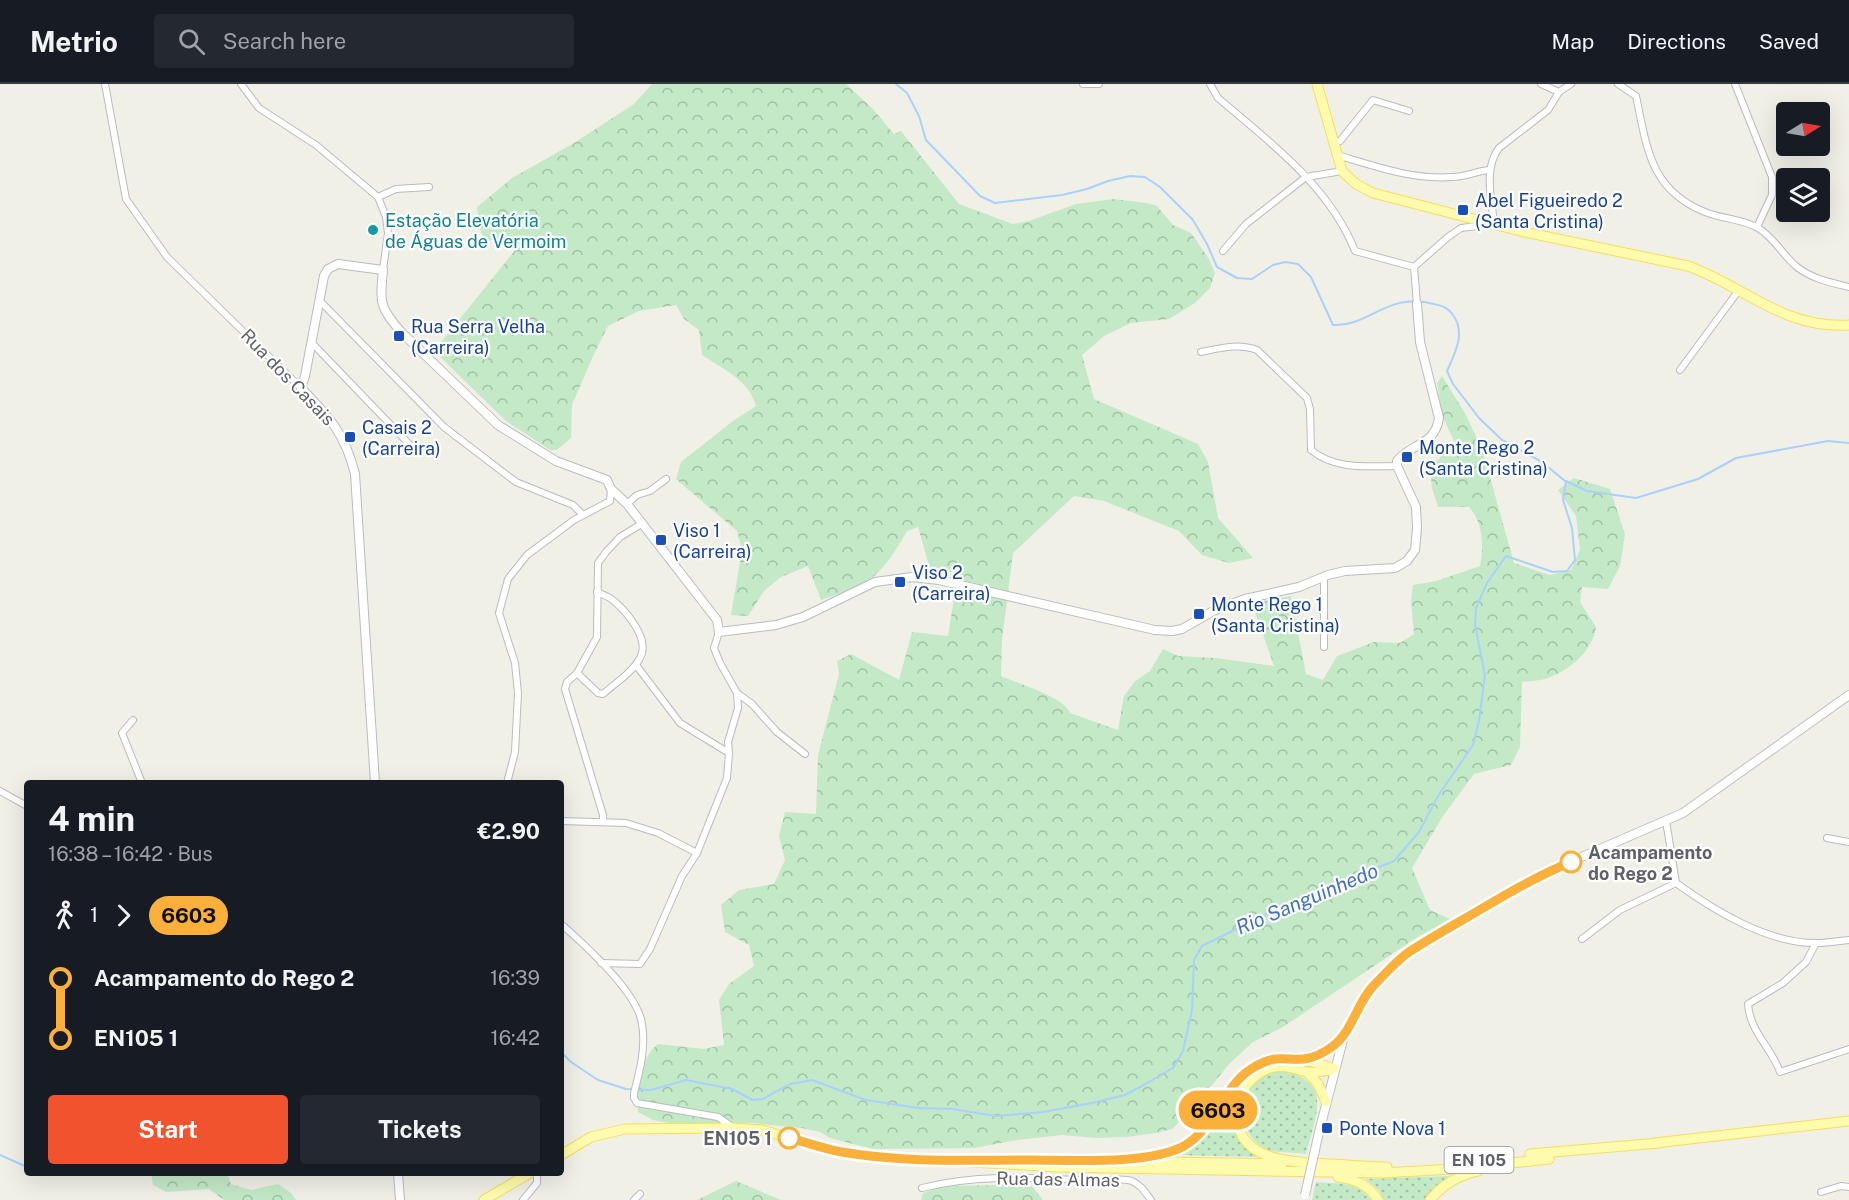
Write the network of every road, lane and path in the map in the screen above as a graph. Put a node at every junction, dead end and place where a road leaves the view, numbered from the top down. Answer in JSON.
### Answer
{"nodes":[{"id":1,"x":105,"y":84,"type":"edge"},
{"id":2,"x":241,"y":84,"type":"edge"},
{"id":3,"x":1083,"y":84,"type":"edge"},
{"id":4,"x":1099,"y":84,"type":"edge"},
{"id":5,"x":1210,"y":84,"type":"edge"},
{"id":6,"x":1317,"y":84,"type":"edge"},
{"id":7,"x":1541,"y":84,"type":"edge"},
{"id":8,"x":1571,"y":84,"type":"edge"},
{"id":9,"x":1618,"y":84,"type":"edge"},
{"id":10,"x":1735,"y":84,"type":"edge"},
{"id":11,"x":1559,"y":92,"type":"junction"},
{"id":12,"x":1409,"y":111,"type":"dead end"},
{"id":13,"x":1334,"y":142,"type":"junction"},
{"id":14,"x":1337,"y":155,"type":"junction"},
{"id":15,"x":1489,"y":170,"type":"junction"},
{"id":16,"x":1342,"y":171,"type":"junction"},
{"id":17,"x":1306,"y":177,"type":"junction"},
{"id":18,"x":429,"y":187,"type":"dead end"},
{"id":19,"x":378,"y":197,"type":"junction"},
{"id":20,"x":1494,"y":224,"type":"junction"},
{"id":21,"x":1757,"y":227,"type":"junction"},
{"id":22,"x":1223,"y":251,"type":"dead end"},
{"id":23,"x":1414,"y":267,"type":"junction"},
{"id":24,"x":383,"y":270,"type":"junction"},
{"id":25,"x":1849,"y":287,"type":"edge"},
{"id":26,"x":1739,"y":290,"type":"junction"},
{"id":27,"x":319,"y":300,"type":"junction"},
{"id":28,"x":1416,"y":300,"type":"joint"},
{"id":29,"x":1849,"y":324,"type":"edge"},
{"id":30,"x":311,"y":342,"type":"junction"},
{"id":31,"x":1201,"y":352,"type":"dead end"},
{"id":32,"x":1680,"y":370,"type":"dead end"},
{"id":33,"x":301,"y":388,"type":"junction"},
{"id":34,"x":412,"y":447,"type":"dead end"},
{"id":35,"x":1397,"y":466,"type":"junction"},
{"id":36,"x":666,"y":479,"type":"dead end"},
{"id":37,"x":611,"y":489,"type":"junction"},
{"id":38,"x":627,"y":504,"type":"junction"},
{"id":39,"x":583,"y":515,"type":"junction"},
{"id":40,"x":643,"y":524,"type":"junction"},
{"id":41,"x":1324,"y":577,"type":"junction"},
{"id":42,"x":597,"y":592,"type":"junction"},
{"id":43,"x":718,"y":632,"type":"junction"},
{"id":44,"x":1324,"y":647,"type":"dead end"},
{"id":45,"x":636,"y":665,"type":"junction"},
{"id":46,"x":577,"y":673,"type":"junction"},
{"id":47,"x":737,"y":693,"type":"junction"},
{"id":48,"x":1849,"y":695,"type":"edge"},
{"id":49,"x":133,"y":720,"type":"dead end"},
{"id":50,"x":729,"y":753,"type":"junction"},
{"id":51,"x":805,"y":754,"type":"dead end"},
{"id":52,"x":141,"y":780,"type":"edge"},
{"id":53,"x":375,"y":780,"type":"edge"},
{"id":54,"x":508,"y":780,"type":"edge"},
{"id":55,"x":0,"y":791,"type":"edge"},
{"id":56,"x":24,"y":804,"type":"edge"},
{"id":57,"x":564,"y":821,"type":"edge"},
{"id":58,"x":603,"y":821,"type":"junction"},
{"id":59,"x":1666,"y":821,"type":"junction"},
{"id":60,"x":1827,"y":838,"type":"dead end"},
{"id":61,"x":1849,"y":842,"type":"edge"},
{"id":62,"x":697,"y":853,"type":"junction"},
{"id":63,"x":1676,"y":883,"type":"junction"},
{"id":64,"x":564,"y":927,"type":"edge"},
{"id":65,"x":1582,"y":939,"type":"dead end"},
{"id":66,"x":1849,"y":940,"type":"edge"},
{"id":67,"x":1816,"y":943,"type":"junction"},
{"id":68,"x":602,"y":963,"type":"junction"},
{"id":69,"x":1344,"y":1036,"type":"junction"},
{"id":70,"x":1849,"y":1049,"type":"edge"},
{"id":71,"x":1303,"y":1059,"type":"junction"},
{"id":72,"x":1334,"y":1069,"type":"junction"},
{"id":73,"x":1307,"y":1072,"type":"junction"},
{"id":74,"x":1326,"y":1101,"type":"junction"},
{"id":75,"x":1849,"y":1121,"type":"edge"},
{"id":76,"x":732,"y":1128,"type":"junction"},
{"id":77,"x":1659,"y":1143,"type":"junction"},
{"id":78,"x":564,"y":1153,"type":"edge"},
{"id":79,"x":1549,"y":1159,"type":"junction"},
{"id":80,"x":961,"y":1160,"type":"junction"},
{"id":81,"x":1087,"y":1160,"type":"junction"},
{"id":82,"x":1299,"y":1163,"type":"junction"},
{"id":83,"x":1279,"y":1171,"type":"junction"},
{"id":84,"x":398,"y":1176,"type":"edge"},
{"id":85,"x":525,"y":1176,"type":"edge"},
{"id":86,"x":537,"y":1176,"type":"edge"},
{"id":87,"x":1849,"y":1187,"type":"edge"},
{"id":88,"x":922,"y":1188,"type":"dead end"},
{"id":89,"x":1821,"y":1192,"type":"dead end"},
{"id":90,"x":640,"y":1194,"type":"dead end"},
{"id":91,"x":1304,"y":1197,"type":"edge"},
{"id":92,"x":399,"y":1200,"type":"edge"},
{"id":93,"x":484,"y":1200,"type":"edge"},
{"id":94,"x":523,"y":1200,"type":"edge"},
{"id":95,"x":634,"y":1200,"type":"edge"},
{"id":96,"x":1151,"y":1200,"type":"edge"},
{"id":97,"x":1378,"y":1200,"type":"edge"},
{"id":98,"x":1430,"y":1200,"type":"edge"}],
"edges":[{"from":1,"to":33,"type":"street","name":"Rua dos Casais"},
{"from":2,"to":19,"type":"street"},
{"from":3,"to":4,"type":"street"},
{"from":5,"to":17,"type":"street"},
{"from":6,"to":13,"type":"main road"},
{"from":7,"to":11,"type":"street"},
{"from":8,"to":11,"type":"street"},
{"from":9,"to":21,"type":"street"},
{"from":10,"to":21,"type":"street"},
{"from":11,"to":15,"type":"street"},
{"from":12,"to":13,"type":"street"},
{"from":13,"to":14,"type":"main road"},
{"from":14,"to":15,"type":"street"},
{"from":14,"to":16,"type":"main road"},
{"from":15,"to":20,"type":"street"},
{"from":16,"to":17,"type":"street"},
{"from":16,"to":20,"type":"main road"},
{"from":17,"to":22,"type":"street"},
{"from":17,"to":23,"type":"street"},
{"from":18,"to":19,"type":"street"},
{"from":19,"to":24,"type":"street"},
{"from":20,"to":23,"type":"street"},
{"from":20,"to":26,"type":"main road"},
{"from":21,"to":25,"type":"street"},
{"from":23,"to":28,"type":"street"},
{"from":24,"to":27,"type":"street"},
{"from":24,"to":37,"type":"street"},
{"from":26,"to":29,"type":"main road"},
{"from":26,"to":32,"type":"street"},
{"from":27,"to":30,"type":"street"},
{"from":27,"to":39,"type":"street"},
{"from":28,"to":35,"type":"street"},
{"from":30,"to":33,"type":"street"},
{"from":30,"to":34,"type":"street"},
{"from":31,"to":35,"type":"street"},
{"from":33,"to":53,"type":"street","name":"Rua dos Casais"},
{"from":35,"to":41,"type":"street"},
{"from":36,"to":38,"type":"street"},
{"from":37,"to":38,"type":"street"},
{"from":37,"to":39,"type":"street"},
{"from":38,"to":40,"type":"street"},
{"from":39,"to":54,"type":"street"},
{"from":40,"to":42,"type":"street"},
{"from":40,"to":43,"type":"street"},
{"from":41,"to":43,"type":"street"},
{"from":41,"to":44,"type":"street"},
{"from":42,"to":45,"type":"street"},
{"from":42,"to":46,"type":"street"},
{"from":43,"to":47,"type":"street"},
{"from":45,"to":46,"type":"street"},
{"from":45,"to":50,"type":"street"},
{"from":46,"to":58,"type":"street"},
{"from":47,"to":50,"type":"street"},
{"from":47,"to":51,"type":"street"},
{"from":48,"to":59,"type":"main road"},
{"from":49,"to":52,"type":"street"},
{"from":50,"to":62,"type":"street"},
{"from":55,"to":56,"type":"street"},
{"from":57,"to":58,"type":"street"},
{"from":58,"to":62,"type":"street"},
{"from":59,"to":63,"type":"street"},
{"from":59,"to":69,"type":"main road"},
{"from":60,"to":61,"type":"street"},
{"from":62,"to":68,"type":"street"},
{"from":63,"to":65,"type":"street"},
{"from":63,"to":67,"type":"street"},
{"from":64,"to":68,"type":"street"},
{"from":66,"to":67,"type":"street"},
{"from":67,"to":70,"type":"street"},
{"from":68,"to":76,"type":"street"},
{"from":69,"to":71,"type":"main road"},
{"from":69,"to":72,"type":"main road"},
{"from":71,"to":72,"type":"main road"},
{"from":71,"to":81,"type":"main road"},
{"from":72,"to":73,"type":"main road"},
{"from":72,"to":74,"type":"main road"},
{"from":73,"to":74,"type":"main road"},
{"from":73,"to":82,"type":"main road"},
{"from":74,"to":91,"type":"main road","bridge":true},
{"from":75,"to":77,"type":"main road","number":"EN 105"},
{"from":76,"to":78,"type":"main road","number":"EN 105"},
{"from":76,"to":80,"type":"main road","number":"EN 105"},
{"from":77,"to":79,"type":"main road","number":"EN 105"},
{"from":77,"to":82,"type":"main road","number":"EN 105"},
{"from":79,"to":83,"type":"main road","number":"EN 105"},
{"from":79,"to":98,"type":"main road"},
{"from":80,"to":81,"type":"main road","number":"EN 105"},
{"from":80,"to":83,"type":"main road","number":"EN 105"},
{"from":81,"to":82,"type":"main road","number":"EN 105"},
{"from":83,"to":97,"type":"main road"},
{"from":84,"to":92,"type":"street"},
{"from":85,"to":93,"type":"main road"},
{"from":86,"to":94,"type":"street"},
{"from":87,"to":89,"type":"street"},
{"from":88,"to":96,"type":"street","name":"Rua das Almas"},
{"from":90,"to":95,"type":"street"}]}
